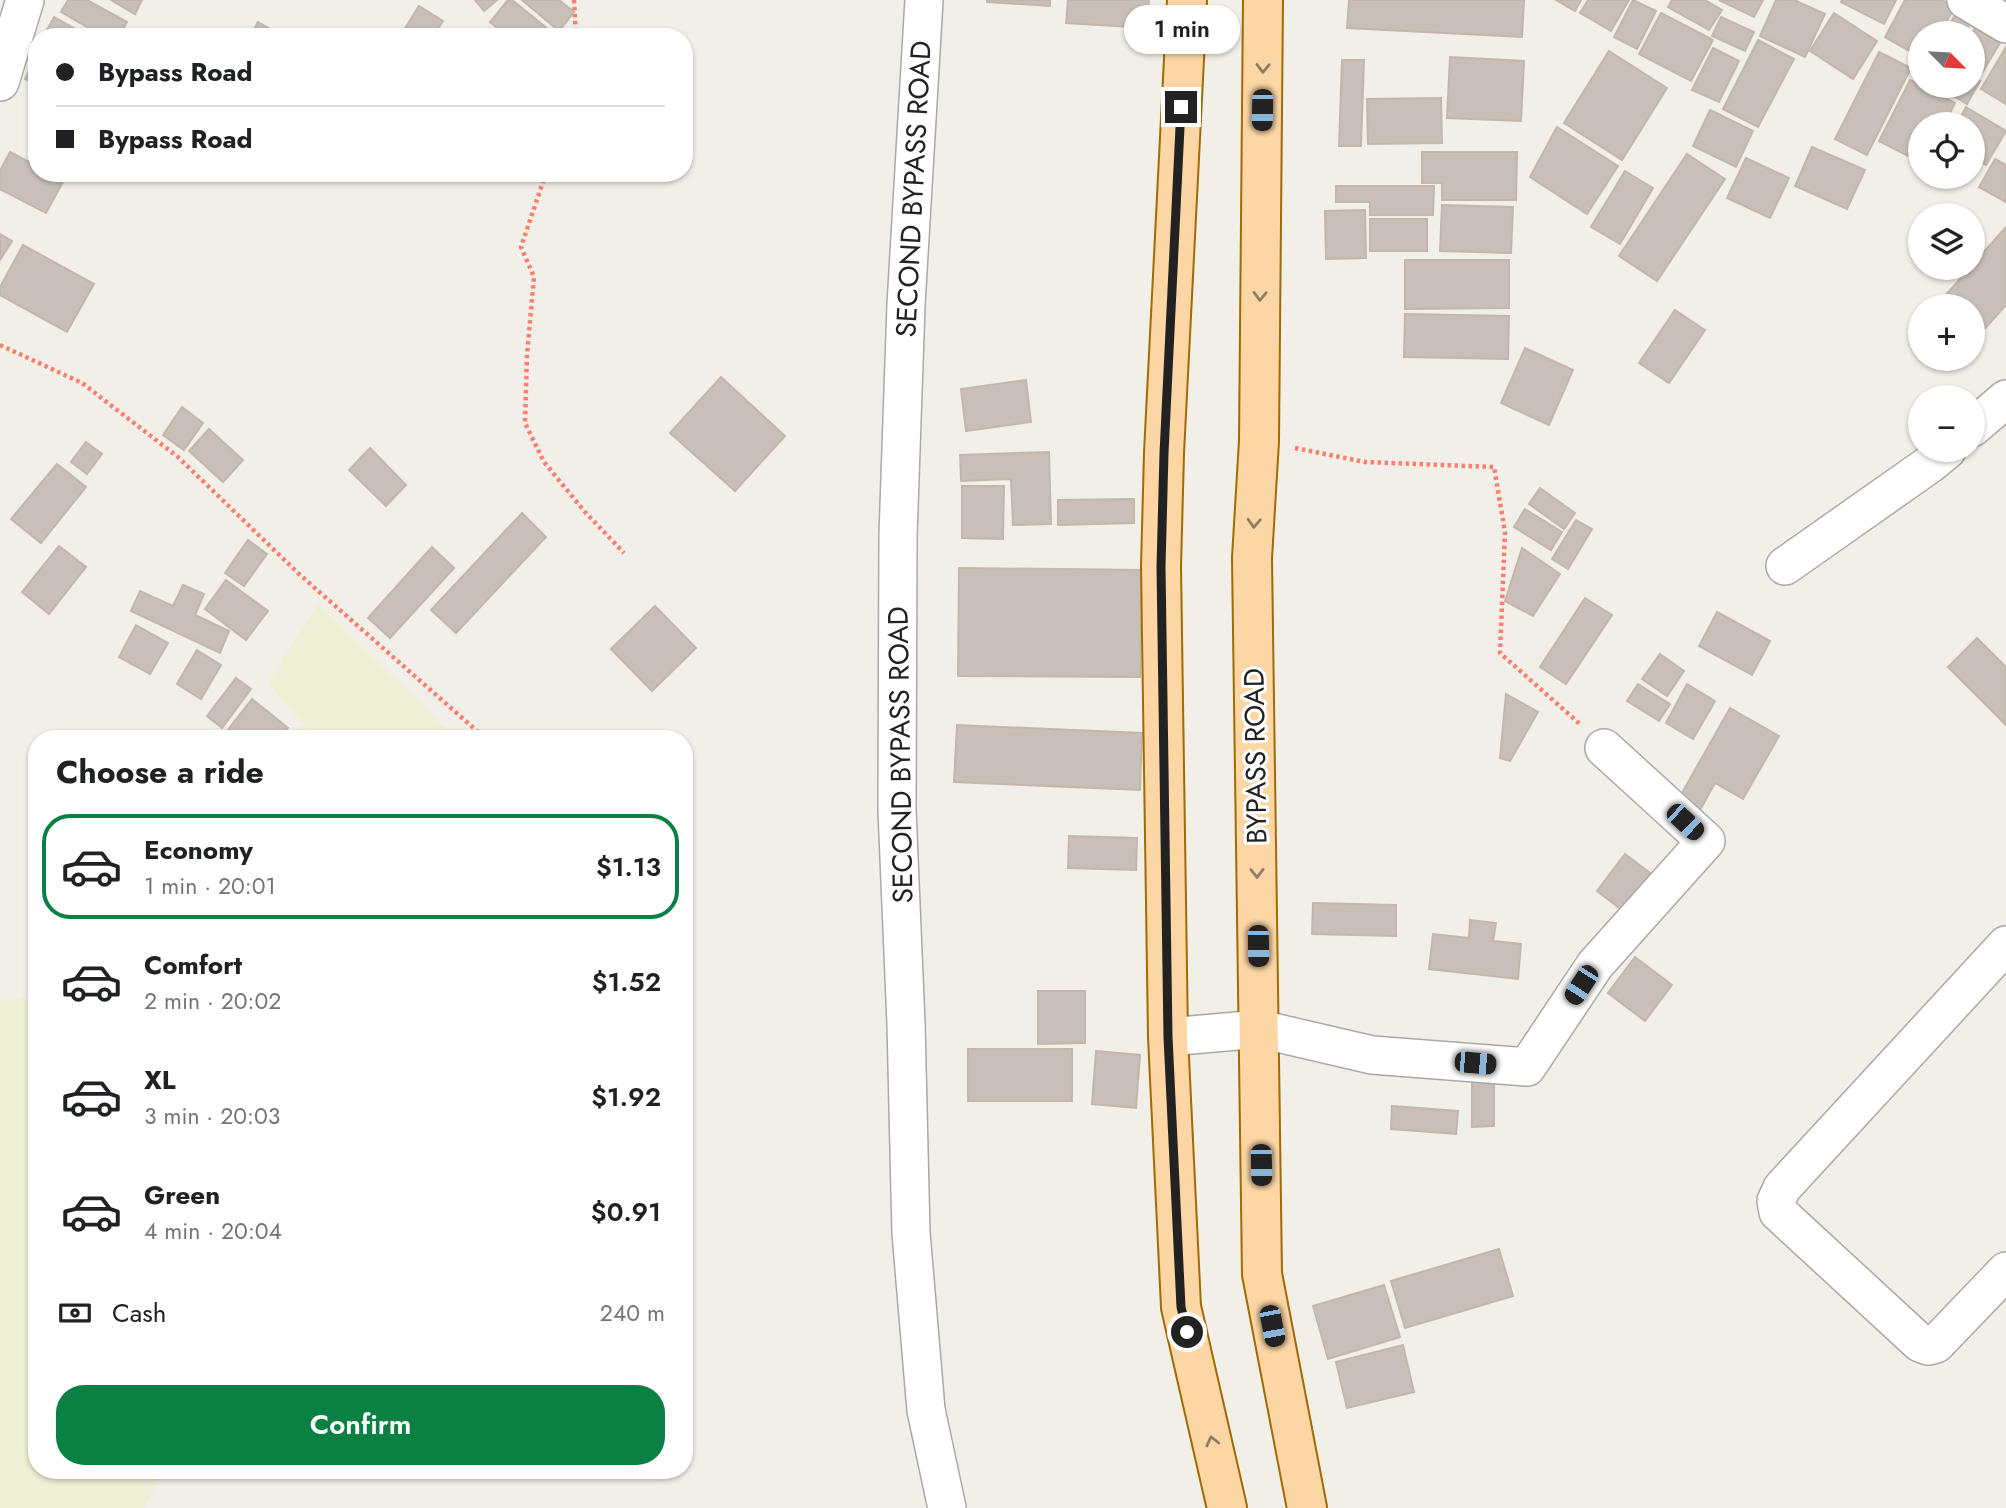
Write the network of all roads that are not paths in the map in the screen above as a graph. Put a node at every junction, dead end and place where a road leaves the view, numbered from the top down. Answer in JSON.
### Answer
{"nodes":[{"id":1,"x":25,"y":0,"type":"edge"},
{"id":2,"x":924,"y":0,"type":"edge"},
{"id":3,"x":1186,"y":0,"type":"edge"},
{"id":4,"x":1263,"y":0,"type":"edge"},
{"id":5,"x":1966,"y":0,"type":"edge"},
{"id":6,"x":2006,"y":24,"type":"edge"},
{"id":7,"x":0,"y":82,"type":"edge"},
{"id":8,"x":2006,"y":399,"type":"edge"},
{"id":9,"x":1985,"y":417,"type":"edge"},
{"id":10,"x":1932,"y":462,"type":"edge"},
{"id":11,"x":1785,"y":566,"type":"dead end"},
{"id":12,"x":1604,"y":748,"type":"road end"},
{"id":13,"x":2006,"y":945,"type":"edge"},
{"id":14,"x":1260,"y":1029,"type":"junction"},
{"id":15,"x":1168,"y":1037,"type":"junction"},
{"id":16,"x":2006,"y":1271,"type":"edge"},
{"id":17,"x":947,"y":1508,"type":"edge"},
{"id":18,"x":1227,"y":1508,"type":"edge"},
{"id":19,"x":1307,"y":1508,"type":"edge"}],
"edges":[{"from":1,"to":7,"type":"street"},
{"from":2,"to":17,"type":"street","name":"SECOND BYPASS ROAD"},
{"from":3,"to":15,"type":"main road"},
{"from":4,"to":14,"type":"main road","name":"BYPASS ROAD","one_way":true},
{"from":5,"to":6,"type":"street"},
{"from":8,"to":9,"type":"street"},
{"from":10,"to":11,"type":"street"},
{"from":12,"to":14,"type":"street"},
{"from":13,"to":16,"type":"street"},
{"from":14,"to":15,"type":"street"},
{"from":14,"to":19,"type":"main road","name":"BYPASS ROAD"},
{"from":18,"to":15,"type":"main road","one_way":true}]}
